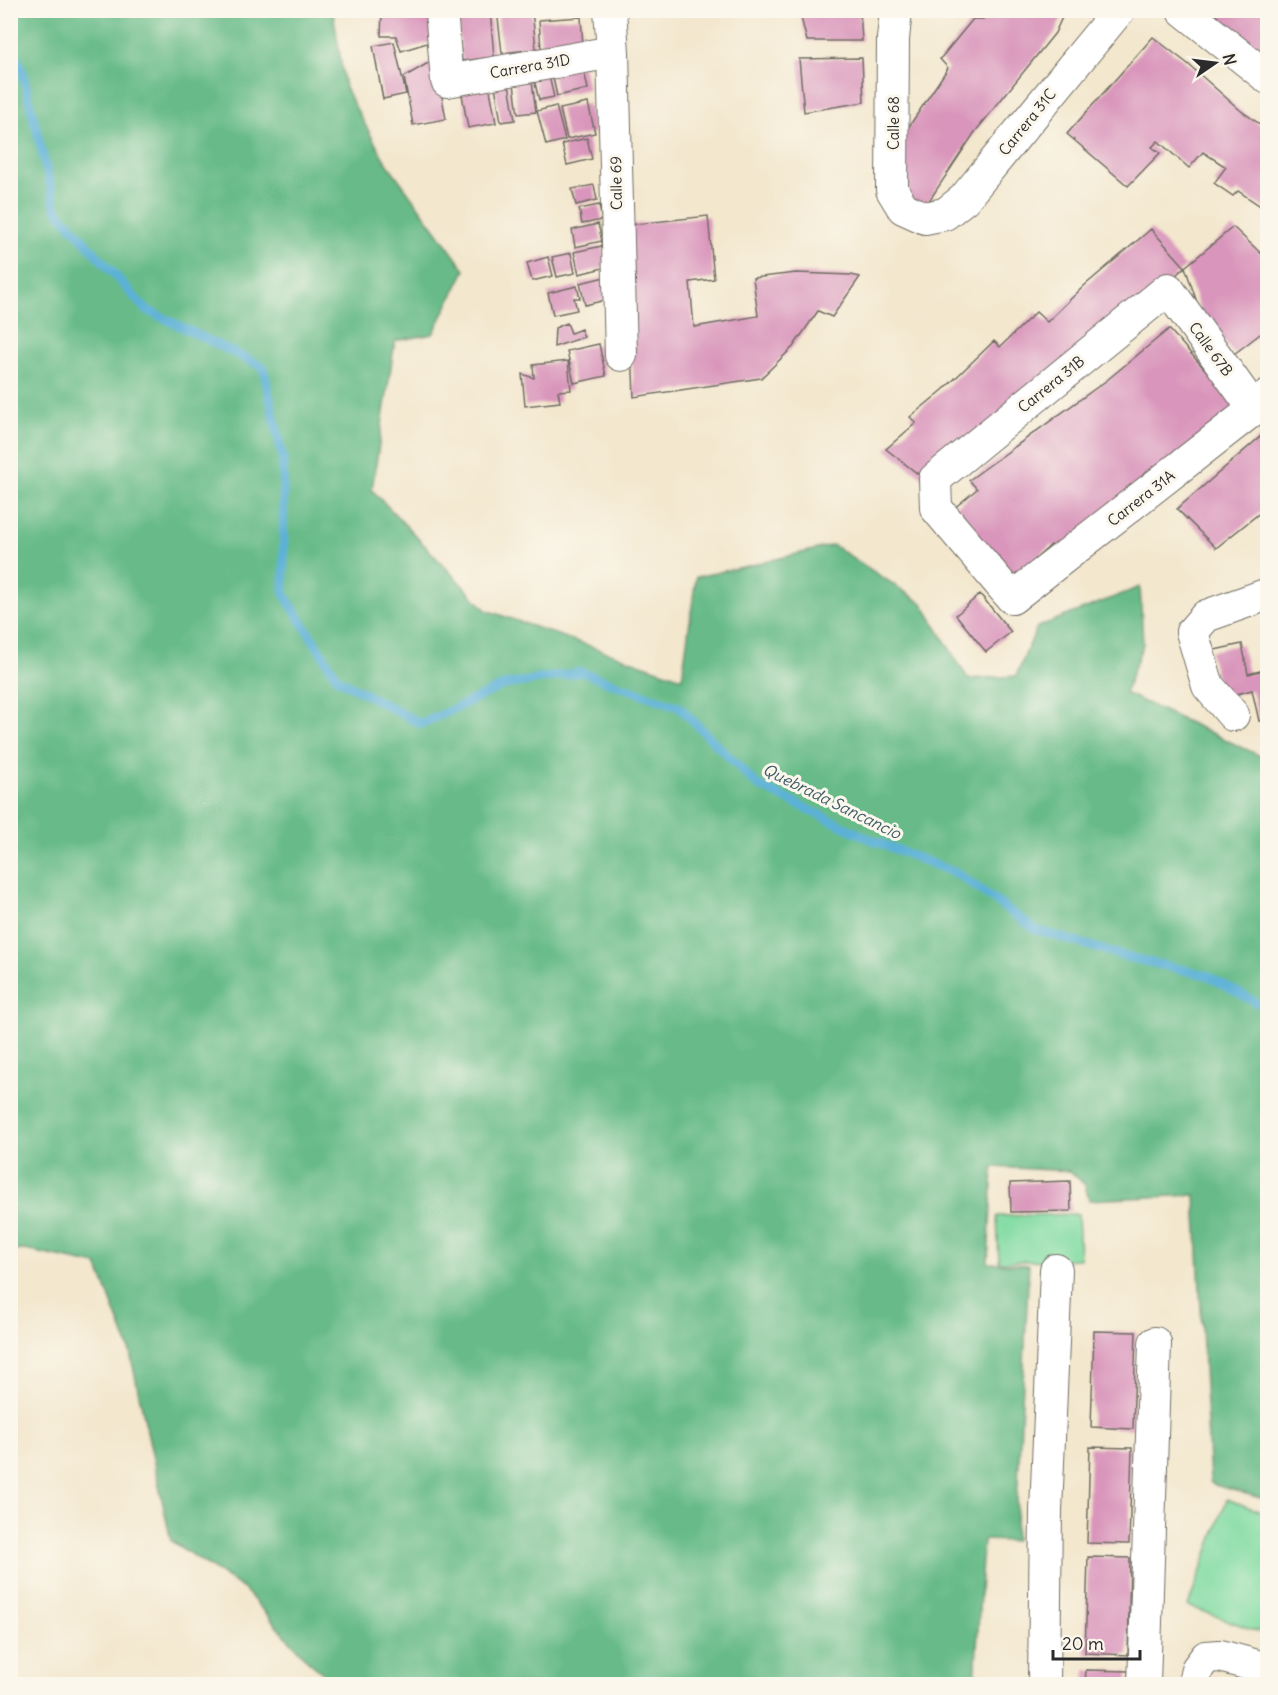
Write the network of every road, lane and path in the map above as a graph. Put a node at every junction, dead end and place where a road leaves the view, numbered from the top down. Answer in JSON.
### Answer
{"nodes":[{"id":1,"x":441,"y":10,"type":"edge"},
{"id":2,"x":610,"y":10,"type":"edge"},
{"id":3,"x":896,"y":10,"type":"edge"},
{"id":4,"x":1119,"y":10,"type":"edge"},
{"id":5,"x":1183,"y":10,"type":"edge"},
{"id":6,"x":613,"y":52,"type":"junction"},
{"id":7,"x":1268,"y":78,"type":"edge"},
{"id":8,"x":925,"y":219,"type":"joint"},
{"id":9,"x":1168,"y":289,"type":"joint"},
{"id":10,"x":621,"y":355,"type":"dead end"},
{"id":11,"x":1261,"y":402,"type":"edge"},
{"id":12,"x":1268,"y":594,"type":"edge"},
{"id":13,"x":1012,"y":598,"type":"joint"},
{"id":14,"x":1233,"y":715,"type":"dead end"},
{"id":15,"x":1056,"y":1270,"type":"dead end"},
{"id":16,"x":1155,"y":1343,"type":"dead end"},
{"id":17,"x":1268,"y":1669,"type":"edge"},
{"id":18,"x":1200,"y":1671,"type":"edge"},
{"id":19,"x":1044,"y":1684,"type":"edge"},
{"id":20,"x":1144,"y":1684,"type":"edge"}],
"edges":[{"from":1,"to":6,"type":"street","name":"Carrera 31D"},
{"from":2,"to":6,"type":"street","name":"Calle 69"},
{"from":3,"to":8,"type":"street","name":"Calle 68"},
{"from":4,"to":8,"type":"street","name":"Carrera 31C"},
{"from":5,"to":7,"type":"street"},
{"from":6,"to":10,"type":"street","name":"Calle 69"},
{"from":9,"to":11,"type":"street","name":"Calle 67B"},
{"from":9,"to":13,"type":"street","name":"Carrera 31B"},
{"from":11,"to":13,"type":"street","name":"Carrera 31A"},
{"from":12,"to":14,"type":"street"},
{"from":15,"to":19,"type":"street"},
{"from":16,"to":20,"type":"street"},
{"from":17,"to":18,"type":"street"}]}
